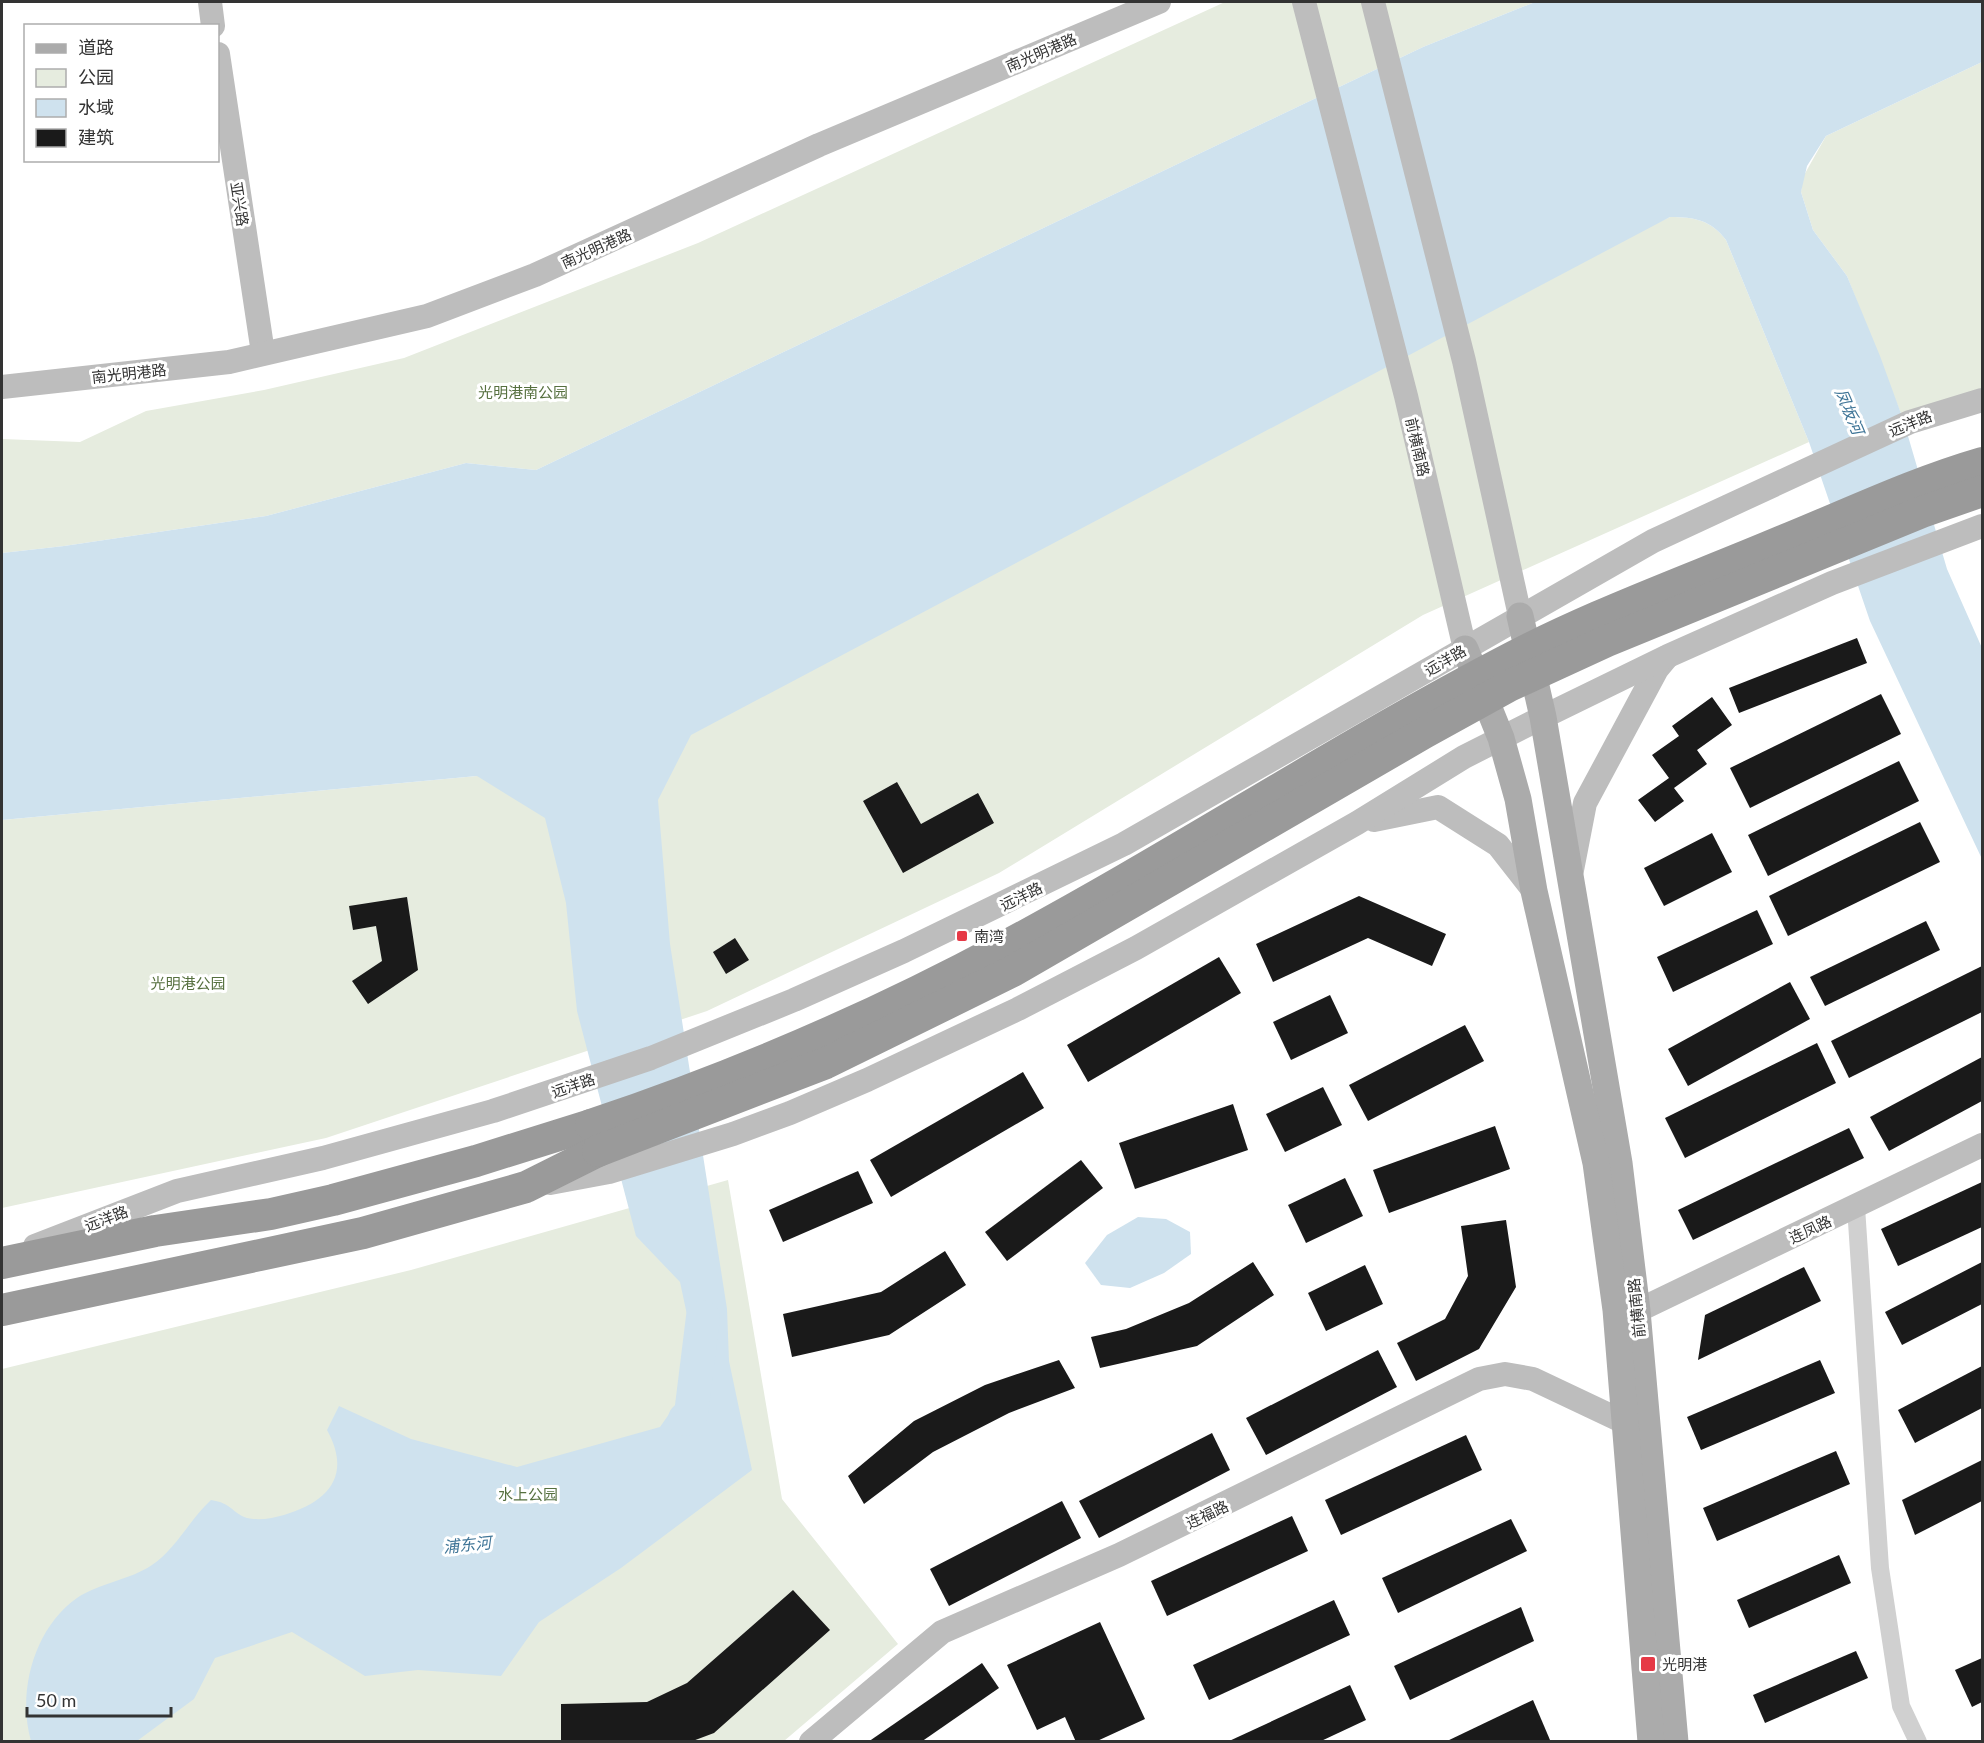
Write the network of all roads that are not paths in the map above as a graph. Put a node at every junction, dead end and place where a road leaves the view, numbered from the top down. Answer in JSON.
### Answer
{"nodes":[{"id":1,"x":210,"y":2,"type":"edge"},
{"id":2,"x":1159,"y":2,"type":"edge"},
{"id":3,"x":1304,"y":2,"type":"edge"},
{"id":4,"x":1372,"y":2,"type":"edge"},
{"id":5,"x":213,"y":24,"type":"edge"},
{"id":6,"x":219,"y":61,"type":"edge"},
{"id":7,"x":263,"y":353,"type":"junction"},
{"id":8,"x":2,"y":387,"type":"edge"},
{"id":9,"x":1983,"y":400,"type":"edge"},
{"id":10,"x":1983,"y":463,"type":"edge"},
{"id":11,"x":1983,"y":490,"type":"edge"},
{"id":12,"x":1975,"y":527,"type":"edge"},
{"id":13,"x":1520,"y":616,"type":"junction"},
{"id":14,"x":1465,"y":649,"type":"junction"},
{"id":15,"x":1668,"y":656,"type":"junction"},
{"id":16,"x":1543,"y":717,"type":"junction"},
{"id":17,"x":1501,"y":738,"type":"junction"},
{"id":18,"x":1357,"y":823,"type":"junction"},
{"id":19,"x":1570,"y":878,"type":"junction"},
{"id":20,"x":1533,"y":891,"type":"junction"},
{"id":21,"x":1983,"y":1145,"type":"edge"},
{"id":22,"x":600,"y":1149,"type":"junction"},
{"id":23,"x":1857,"y":1207,"type":"junction"},
{"id":24,"x":2,"y":1261,"type":"edge"},
{"id":25,"x":2,"y":1310,"type":"edge"},
{"id":26,"x":1637,"y":1311,"type":"junction"},
{"id":27,"x":1626,"y":1423,"type":"junction"},
{"id":28,"x":811,"y":1742,"type":"edge"},
{"id":29,"x":1651,"y":1742,"type":"edge"},
{"id":30,"x":1675,"y":1742,"type":"edge"},
{"id":31,"x":1918,"y":1742,"type":"edge"}],
"edges":[{"from":1,"to":5,"type":"main road"},
{"from":2,"to":7,"type":"main road","name":"南光明港路"},
{"from":3,"to":14,"type":"main road","name":"前横南路"},
{"from":4,"to":13,"type":"main road","name":"前横南路"},
{"from":6,"to":7,"type":"main road","name":"亚兴路"},
{"from":7,"to":8,"type":"main road","name":"南光明港路"},
{"from":9,"to":13,"type":"main road","name":"远洋路"},
{"from":10,"to":22,"type":"highway","bridge":true},
{"from":11,"to":22,"type":"highway","bridge":true},
{"from":12,"to":15,"type":"main road","name":"远洋路"},
{"from":13,"to":14,"type":"main road","name":"远洋路"},
{"from":13,"to":16,"type":"main road","name":"前横南路"},
{"from":14,"to":17,"type":"main road","name":"前横南路"},
{"from":14,"to":24,"type":"main road","name":"远洋路"},
{"from":15,"to":16,"type":"main road","name":"远洋路"},
{"from":15,"to":19,"type":"main road","name":"前横南路"},
{"from":16,"to":17,"type":"main road","name":"远洋路"},
{"from":16,"to":19,"type":"main road","name":"前横南路"},
{"from":17,"to":18,"type":"main road","name":"远洋路"},
{"from":17,"to":20,"type":"main road","name":"前横南路"},
{"from":18,"to":20,"type":"main road","name":"前横南路"},
{"from":18,"to":22,"type":"main road","name":"远洋路"},
{"from":19,"to":26,"type":"main road","name":"前横南路"},
{"from":20,"to":27,"type":"main road","name":"前横南路"},
{"from":21,"to":23,"type":"main road","name":"连凤路"},
{"from":22,"to":24,"type":"highway","name":"远洋路"},
{"from":22,"to":25,"type":"highway","name":"远洋路"},
{"from":23,"to":26,"type":"main road","name":"连凤路"},
{"from":23,"to":31,"type":"street"},
{"from":26,"to":30,"type":"main road","name":"前横南路"},
{"from":27,"to":28,"type":"main road","name":"连福路"},
{"from":27,"to":29,"type":"main road","name":"前横南路"}]}
